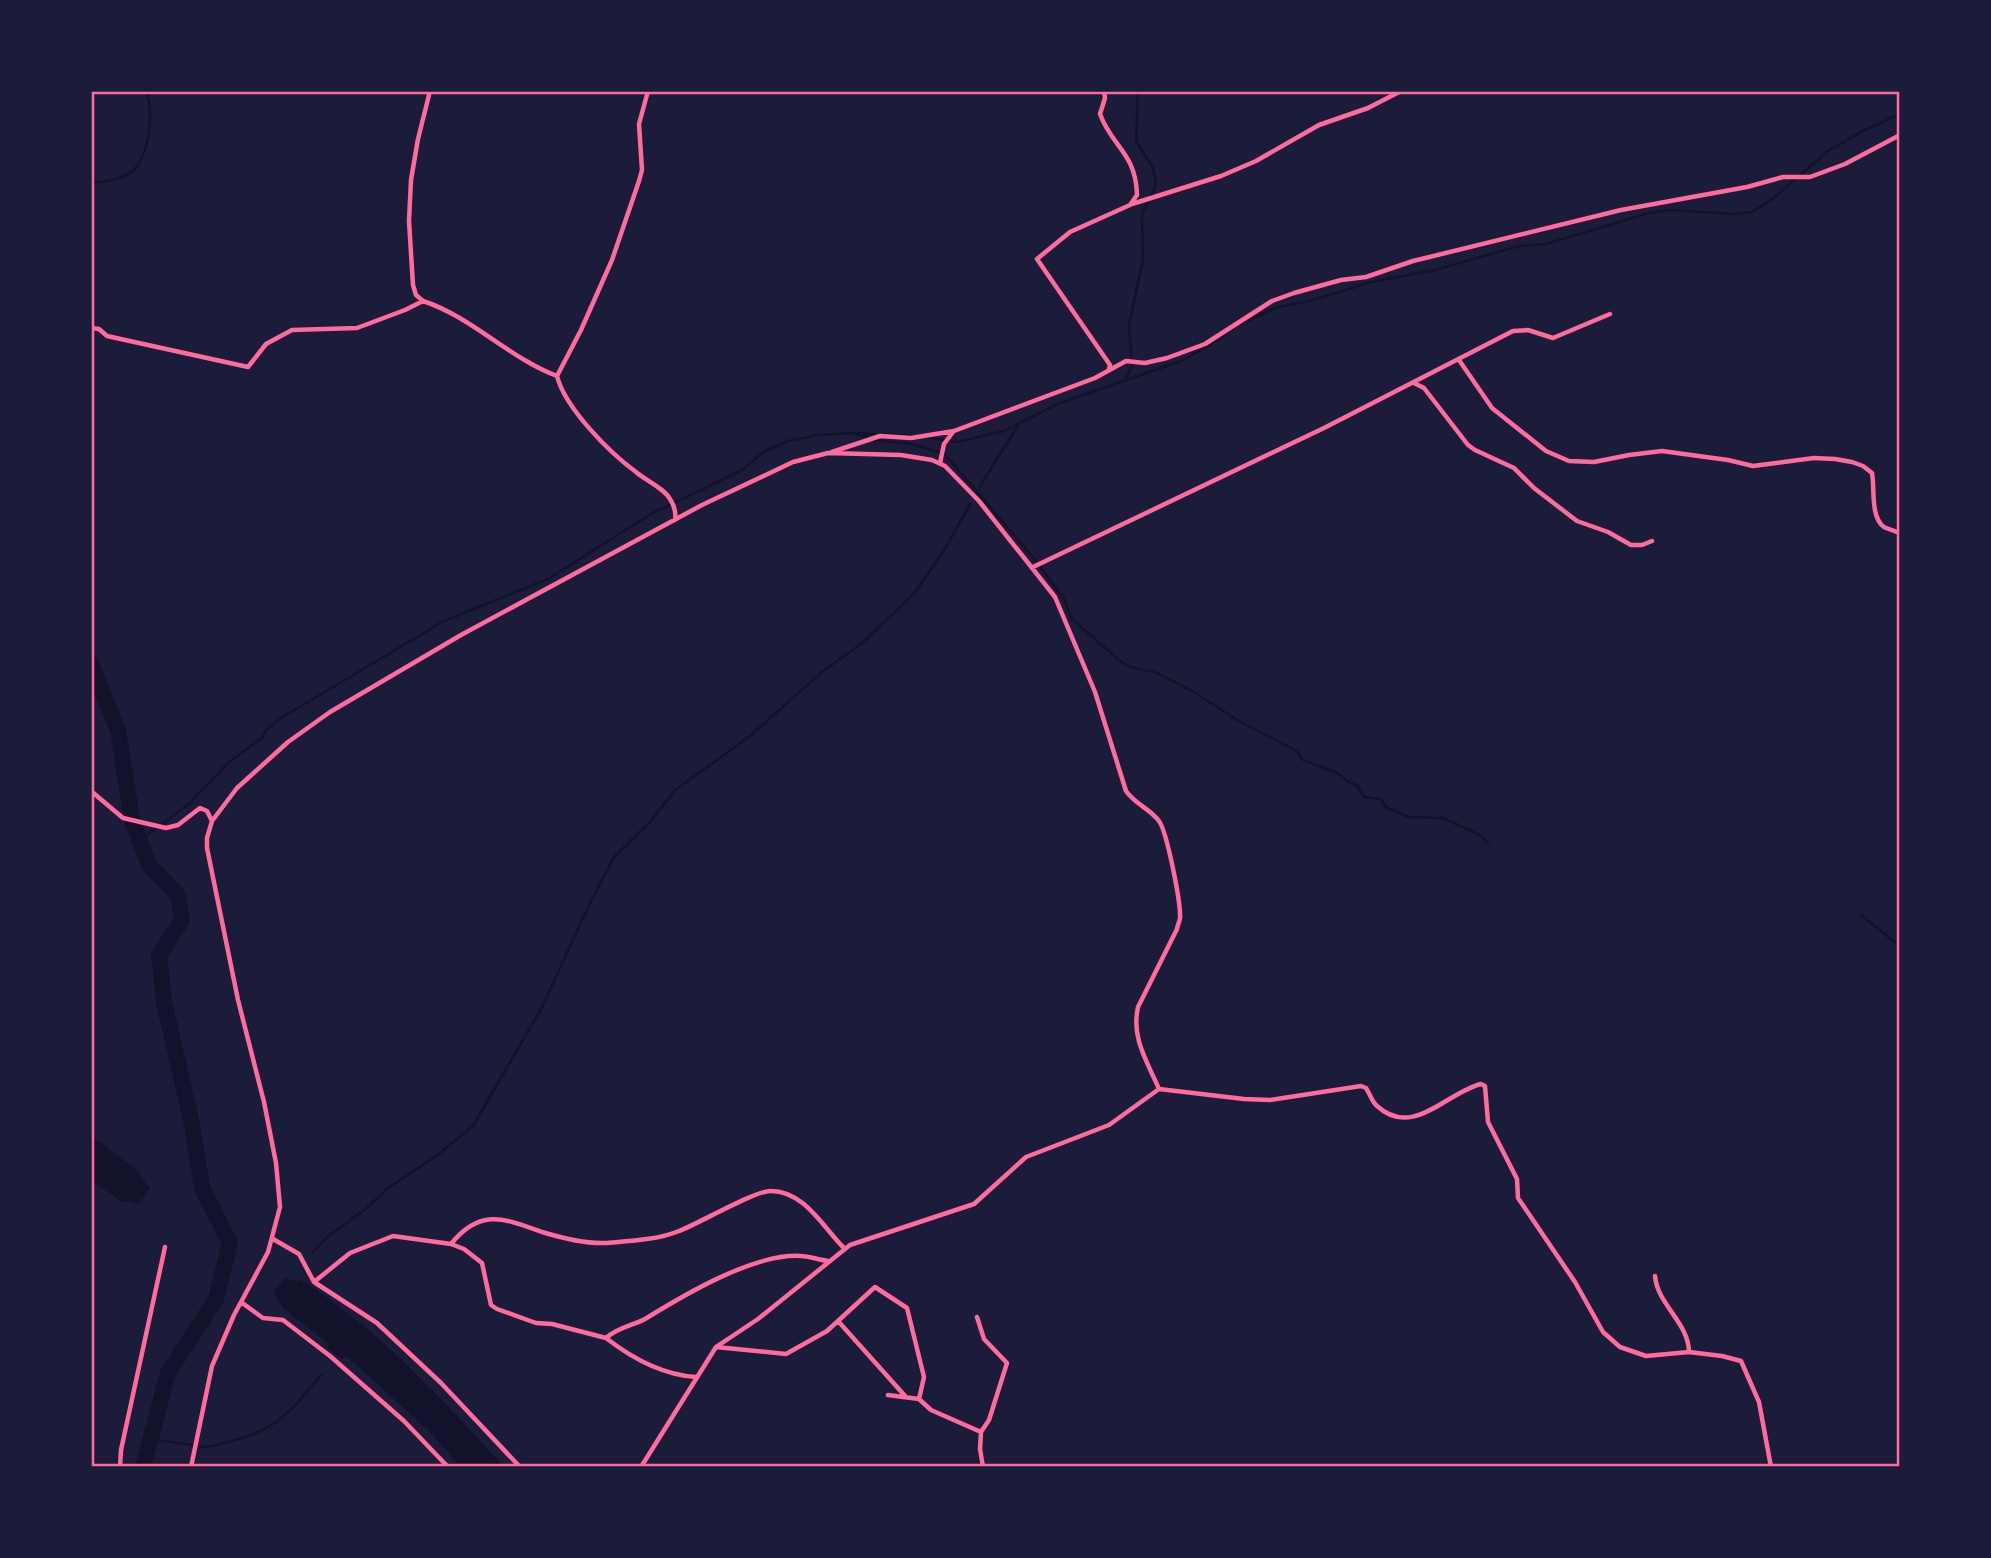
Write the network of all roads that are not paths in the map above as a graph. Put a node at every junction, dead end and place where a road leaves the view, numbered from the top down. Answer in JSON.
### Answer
{"nodes":[{"id":1,"x":430,"y":91,"type":"edge"},
{"id":2,"x":648,"y":91,"type":"edge"},
{"id":3,"x":1104,"y":91,"type":"edge"},
{"id":4,"x":1401,"y":91,"type":"edge"},
{"id":5,"x":1900,"y":135,"type":"edge"},
{"id":6,"x":1130,"y":205,"type":"junction"},
{"id":7,"x":423,"y":301,"type":"junction"},
{"id":8,"x":1610,"y":314,"type":"dead end"},
{"id":9,"x":91,"y":328,"type":"edge"},
{"id":10,"x":1459,"y":360,"type":"junction"},
{"id":11,"x":1109,"y":370,"type":"junction"},
{"id":12,"x":556,"y":376,"type":"junction"},
{"id":13,"x":1414,"y":383,"type":"junction"},
{"id":14,"x":954,"y":431,"type":"junction"},
{"id":15,"x":828,"y":453,"type":"junction"},
{"id":16,"x":940,"y":463,"type":"junction"},
{"id":17,"x":675,"y":520,"type":"junction"},
{"id":18,"x":1900,"y":533,"type":"edge"},
{"id":19,"x":1652,"y":541,"type":"dead end"},
{"id":20,"x":1033,"y":567,"type":"junction"},
{"id":21,"x":91,"y":791,"type":"edge"},
{"id":22,"x":212,"y":821,"type":"junction"},
{"id":23,"x":1159,"y":1089,"type":"junction"},
{"id":24,"x":273,"y":1239,"type":"junction"},
{"id":25,"x":451,"y":1244,"type":"junction"},
{"id":26,"x":165,"y":1247,"type":"dead end"},
{"id":27,"x":845,"y":1249,"type":"junction"},
{"id":28,"x":828,"y":1261,"type":"junction"},
{"id":29,"x":1655,"y":1276,"type":"dead end"},
{"id":30,"x":314,"y":1282,"type":"junction"},
{"id":31,"x":242,"y":1302,"type":"junction"},
{"id":32,"x":977,"y":1317,"type":"dead end"},
{"id":33,"x":838,"y":1321,"type":"junction"},
{"id":34,"x":606,"y":1338,"type":"junction"},
{"id":35,"x":716,"y":1347,"type":"junction"},
{"id":36,"x":1689,"y":1352,"type":"junction"},
{"id":37,"x":696,"y":1377,"type":"junction"},
{"id":38,"x":888,"y":1395,"type":"dead end"},
{"id":39,"x":906,"y":1397,"type":"junction"},
{"id":40,"x":919,"y":1399,"type":"junction"},
{"id":41,"x":981,"y":1432,"type":"junction"},
{"id":42,"x":120,"y":1467,"type":"edge"},
{"id":43,"x":191,"y":1467,"type":"edge"},
{"id":44,"x":448,"y":1467,"type":"edge"},
{"id":45,"x":520,"y":1467,"type":"edge"},
{"id":46,"x":641,"y":1467,"type":"edge"},
{"id":47,"x":983,"y":1467,"type":"edge"},
{"id":48,"x":1771,"y":1467,"type":"edge"}],
"edges":[{"from":1,"to":7,"type":"street"},
{"from":2,"to":12,"type":"street"},
{"from":3,"to":6,"type":"street"},
{"from":4,"to":6,"type":"street"},
{"from":5,"to":11,"type":"street"},
{"from":6,"to":11,"type":"street"},
{"from":7,"to":9,"type":"street"},
{"from":7,"to":12,"type":"street"},
{"from":8,"to":10,"type":"street"},
{"from":10,"to":13,"type":"street"},
{"from":10,"to":18,"type":"street"},
{"from":11,"to":14,"type":"street"},
{"from":12,"to":17,"type":"street"},
{"from":13,"to":19,"type":"street"},
{"from":13,"to":20,"type":"street"},
{"from":14,"to":15,"type":"street"},
{"from":14,"to":16,"type":"street"},
{"from":15,"to":16,"type":"street"},
{"from":15,"to":17,"type":"street"},
{"from":16,"to":20,"type":"street"},
{"from":17,"to":22,"type":"street"},
{"from":20,"to":23,"type":"street"},
{"from":21,"to":22,"type":"street"},
{"from":22,"to":24,"type":"street"},
{"from":23,"to":27,"type":"street"},
{"from":23,"to":36,"type":"street"},
{"from":24,"to":30,"type":"street"},
{"from":24,"to":31,"type":"street"},
{"from":25,"to":27,"type":"street"},
{"from":25,"to":30,"type":"street"},
{"from":25,"to":34,"type":"street"},
{"from":26,"to":42,"type":"street"},
{"from":27,"to":28,"type":"street"},
{"from":28,"to":34,"type":"street"},
{"from":28,"to":35,"type":"street"},
{"from":29,"to":36,"type":"street"},
{"from":30,"to":45,"type":"street"},
{"from":31,"to":43,"type":"street"},
{"from":31,"to":44,"type":"street"},
{"from":32,"to":41,"type":"street"},
{"from":33,"to":35,"type":"street"},
{"from":33,"to":39,"type":"street"},
{"from":33,"to":40,"type":"street"},
{"from":34,"to":37,"type":"street"},
{"from":35,"to":37,"type":"street"},
{"from":36,"to":48,"type":"street"},
{"from":37,"to":46,"type":"street"},
{"from":38,"to":39,"type":"street"},
{"from":39,"to":40,"type":"street"},
{"from":40,"to":41,"type":"street"},
{"from":41,"to":47,"type":"street"}]}
